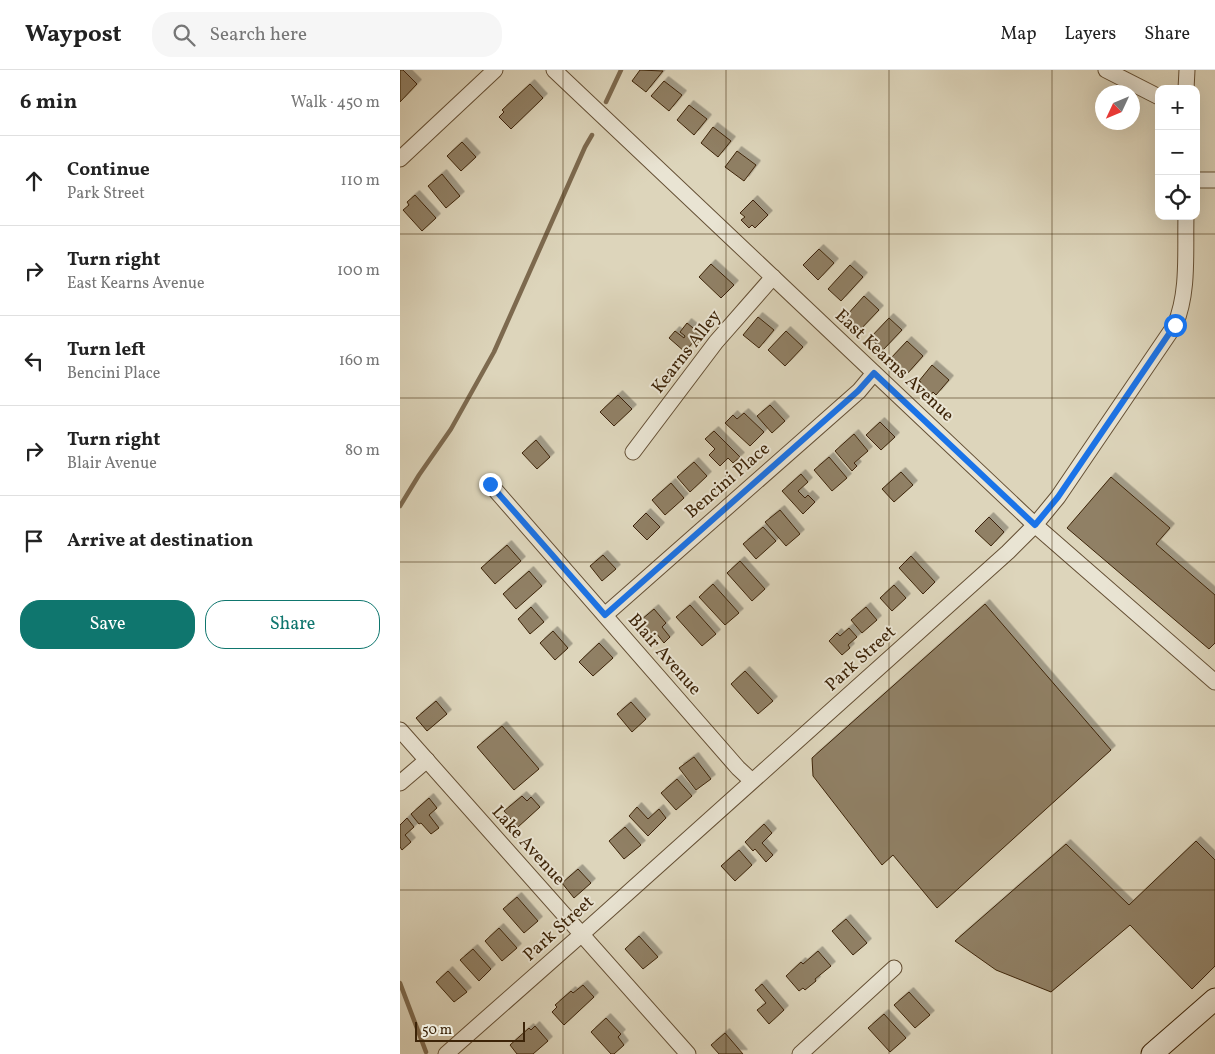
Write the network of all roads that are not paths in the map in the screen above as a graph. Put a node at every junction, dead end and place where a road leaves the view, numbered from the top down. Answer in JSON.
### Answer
{"nodes":[{"id":1,"x":496,"y":70,"type":"edge"},
{"id":2,"x":554,"y":70,"type":"edge"},
{"id":3,"x":1106,"y":70,"type":"edge"},
{"id":4,"x":1187,"y":70,"type":"edge"},
{"id":5,"x":1186,"y":85,"type":"edge"},
{"id":6,"x":1155,"y":95,"type":"edge"},
{"id":7,"x":400,"y":159,"type":"edge"},
{"id":8,"x":1200,"y":180,"type":"edge"},
{"id":9,"x":1215,"y":180,"type":"edge"},
{"id":10,"x":1186,"y":220,"type":"edge"},
{"id":11,"x":773,"y":277,"type":"junction"},
{"id":12,"x":874,"y":373,"type":"junction"},
{"id":13,"x":633,"y":452,"type":"dead end"},
{"id":14,"x":490,"y":484,"type":"dead end"},
{"id":15,"x":1035,"y":525,"type":"junction"},
{"id":16,"x":605,"y":615,"type":"junction"},
{"id":17,"x":1215,"y":682,"type":"edge"},
{"id":18,"x":400,"y":730,"type":"edge"},
{"id":19,"x":427,"y":760,"type":"junction"},
{"id":20,"x":752,"y":781,"type":"junction"},
{"id":21,"x":400,"y":783,"type":"edge"},
{"id":22,"x":582,"y":934,"type":"junction"},
{"id":23,"x":894,"y":968,"type":"dead end"},
{"id":24,"x":1215,"y":999,"type":"edge"},
{"id":25,"x":446,"y":1054,"type":"edge"},
{"id":26,"x":688,"y":1054,"type":"edge"},
{"id":27,"x":800,"y":1054,"type":"edge"},
{"id":28,"x":1152,"y":1054,"type":"edge"}],
"edges":[{"from":1,"to":7,"type":"street"},
{"from":2,"to":11,"type":"street","name":"East Kearns Avenue"},
{"from":3,"to":6,"type":"street"},
{"from":4,"to":5,"type":"street"},
{"from":8,"to":9,"type":"street"},
{"from":10,"to":15,"type":"street","name":"Park Street"},
{"from":11,"to":12,"type":"street","name":"East Kearns Avenue"},
{"from":11,"to":13,"type":"street","name":"Kearns Alley"},
{"from":12,"to":15,"type":"street","name":"East Kearns Avenue"},
{"from":12,"to":16,"type":"street","name":"Bencini Place"},
{"from":14,"to":16,"type":"street","name":"Blair Avenue"},
{"from":15,"to":17,"type":"street","name":"East Kearns Avenue"},
{"from":15,"to":20,"type":"street","name":"Park Street"},
{"from":16,"to":20,"type":"street","name":"Blair Avenue"},
{"from":18,"to":19,"type":"street","name":"Lake Avenue"},
{"from":19,"to":21,"type":"street"},
{"from":19,"to":22,"type":"street","name":"Lake Avenue"},
{"from":20,"to":22,"type":"street","name":"Park Street"},
{"from":22,"to":25,"type":"street","name":"Park Street"},
{"from":22,"to":26,"type":"street","name":"Lake Avenue"},
{"from":23,"to":27,"type":"street"},
{"from":24,"to":28,"type":"street"}]}
